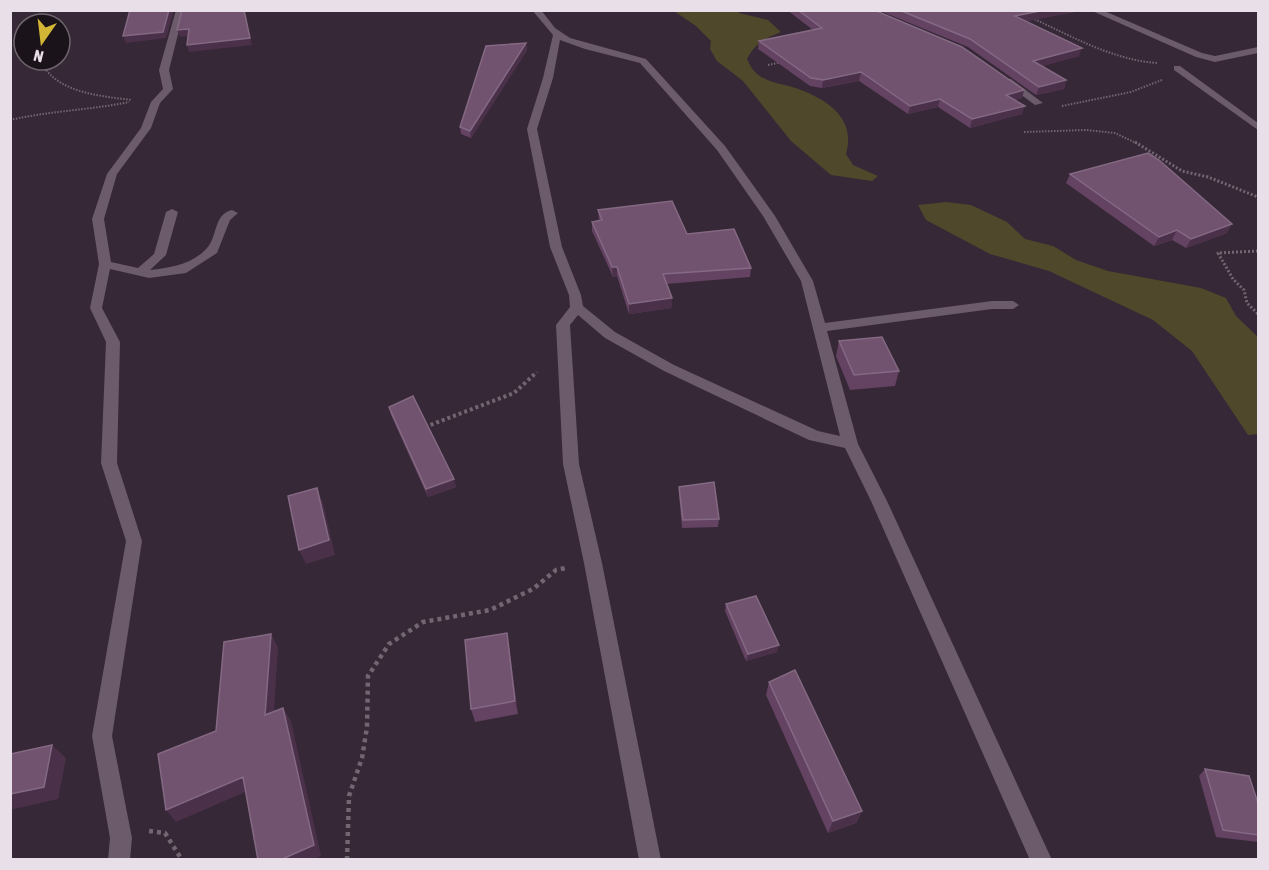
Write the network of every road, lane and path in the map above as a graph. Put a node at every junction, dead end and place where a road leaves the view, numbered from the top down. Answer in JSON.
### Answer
{"nodes":[{"id":1,"x":180,"y":10,"type":"edge"},
{"id":2,"x":536,"y":10,"type":"edge"},
{"id":3,"x":1094,"y":10,"type":"edge"},
{"id":4,"x":1025,"y":15,"type":"edge"},
{"id":5,"x":557,"y":35,"type":"junction"},
{"id":6,"x":1258,"y":50,"type":"edge"},
{"id":7,"x":1215,"y":59,"type":"junction"},
{"id":8,"x":788,"y":61,"type":"edge"},
{"id":9,"x":1159,"y":63,"type":"dead end"},
{"id":10,"x":768,"y":65,"type":"dead end"},
{"id":11,"x":46,"y":72,"type":"edge"},
{"id":12,"x":999,"y":75,"type":"edge"},
{"id":13,"x":1131,"y":92,"type":"dead end"},
{"id":14,"x":1038,"y":103,"type":"joint"},
{"id":15,"x":10,"y":120,"type":"edge"},
{"id":16,"x":1258,"y":127,"type":"edge"},
{"id":17,"x":1024,"y":132,"type":"dead end"},
{"id":18,"x":1258,"y":197,"type":"edge"},
{"id":19,"x":172,"y":212,"type":"dead end"},
{"id":20,"x":232,"y":213,"type":"dead end"},
{"id":21,"x":1258,"y":251,"type":"edge"},
{"id":22,"x":105,"y":264,"type":"junction"},
{"id":23,"x":141,"y":272,"type":"junction"},
{"id":24,"x":1013,"y":305,"type":"dead end"},
{"id":25,"x":577,"y":307,"type":"junction"},
{"id":26,"x":1258,"y":314,"type":"edge"},
{"id":27,"x":819,"y":328,"type":"junction"},
{"id":28,"x":565,"y":359,"type":"junction"},
{"id":29,"x":425,"y":427,"type":"edge"},
{"id":30,"x":850,"y":444,"type":"junction"},
{"id":31,"x":593,"y":563,"type":"junction"},
{"id":32,"x":119,"y":860,"type":"edge"},
{"id":33,"x":346,"y":860,"type":"edge"},
{"id":34,"x":650,"y":860,"type":"edge"},
{"id":35,"x":1041,"y":860,"type":"edge"}],
"edges":[{"from":1,"to":22,"type":"street"},
{"from":2,"to":5,"type":"street"},
{"from":3,"to":7,"type":"street"},
{"from":4,"to":9,"type":"path"},
{"from":5,"to":25,"type":"street"},
{"from":5,"to":27,"type":"street"},
{"from":6,"to":7,"type":"street"},
{"from":7,"to":16,"type":"street"},
{"from":8,"to":10,"type":"path"},
{"from":11,"to":15,"type":"path"},
{"from":12,"to":14,"type":"street"},
{"from":13,"to":14,"type":"path"},
{"from":17,"to":18,"type":"path"},
{"from":19,"to":23,"type":"street"},
{"from":20,"to":23,"type":"street"},
{"from":21,"to":26,"type":"path"},
{"from":22,"to":23,"type":"street"},
{"from":22,"to":32,"type":"street"},
{"from":24,"to":27,"type":"street"},
{"from":25,"to":28,"type":"street"},
{"from":25,"to":30,"type":"street"},
{"from":27,"to":30,"type":"street"},
{"from":28,"to":29,"type":"path"},
{"from":28,"to":31,"type":"street"},
{"from":30,"to":35,"type":"street"},
{"from":31,"to":33,"type":"path"},
{"from":31,"to":34,"type":"street"}]}
